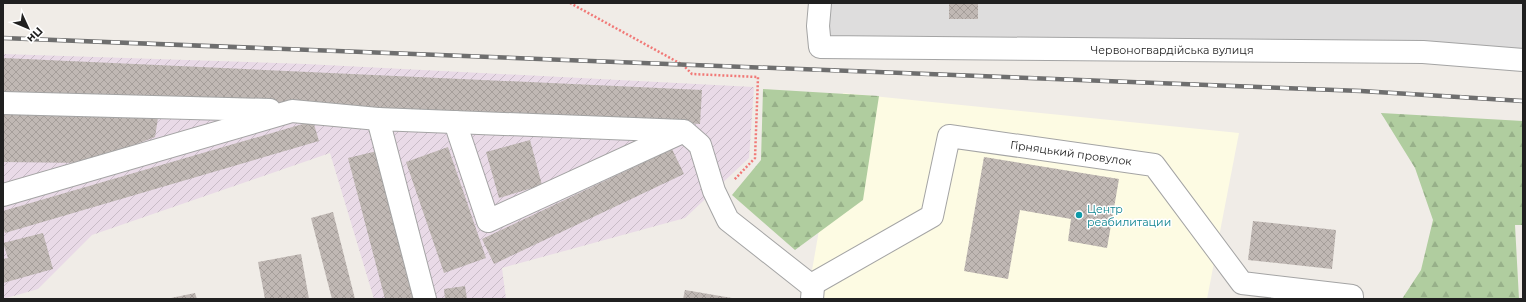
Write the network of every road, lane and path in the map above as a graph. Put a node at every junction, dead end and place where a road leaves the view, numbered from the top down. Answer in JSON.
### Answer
{"nodes":[{"id":1,"x":570,"y":3,"type":"edge"},
{"id":2,"x":820,"y":3,"type":"edge"},
{"id":3,"x":1523,"y":60,"type":"edge"},
{"id":4,"x":3,"y":103,"type":"edge"},
{"id":5,"x":292,"y":111,"type":"junction"},
{"id":6,"x":378,"y":119,"type":"junction"},
{"id":7,"x":455,"y":122,"type":"junction"},
{"id":8,"x":692,"y":138,"type":"junction"},
{"id":9,"x":3,"y":195,"type":"edge"},
{"id":10,"x":717,"y":198,"type":"junction"},
{"id":11,"x":812,"y":292,"type":"edge"},
{"id":12,"x":425,"y":299,"type":"edge"},
{"id":13,"x":1352,"y":299,"type":"edge"}],
"edges":[{"from":1,"to":10,"type":"path"},
{"from":2,"to":3,"type":"street","name":"Червоногвардійська вулиця"},
{"from":4,"to":5,"type":"street"},
{"from":5,"to":6,"type":"street"},
{"from":5,"to":9,"type":"street"},
{"from":6,"to":7,"type":"street"},
{"from":6,"to":12,"type":"street"},
{"from":7,"to":8,"type":"street"},
{"from":7,"to":8,"type":"street"},
{"from":8,"to":10,"type":"street"},
{"from":10,"to":11,"type":"street"},
{"from":11,"to":13,"type":"street","name":"Гірняцький провулок"}]}
